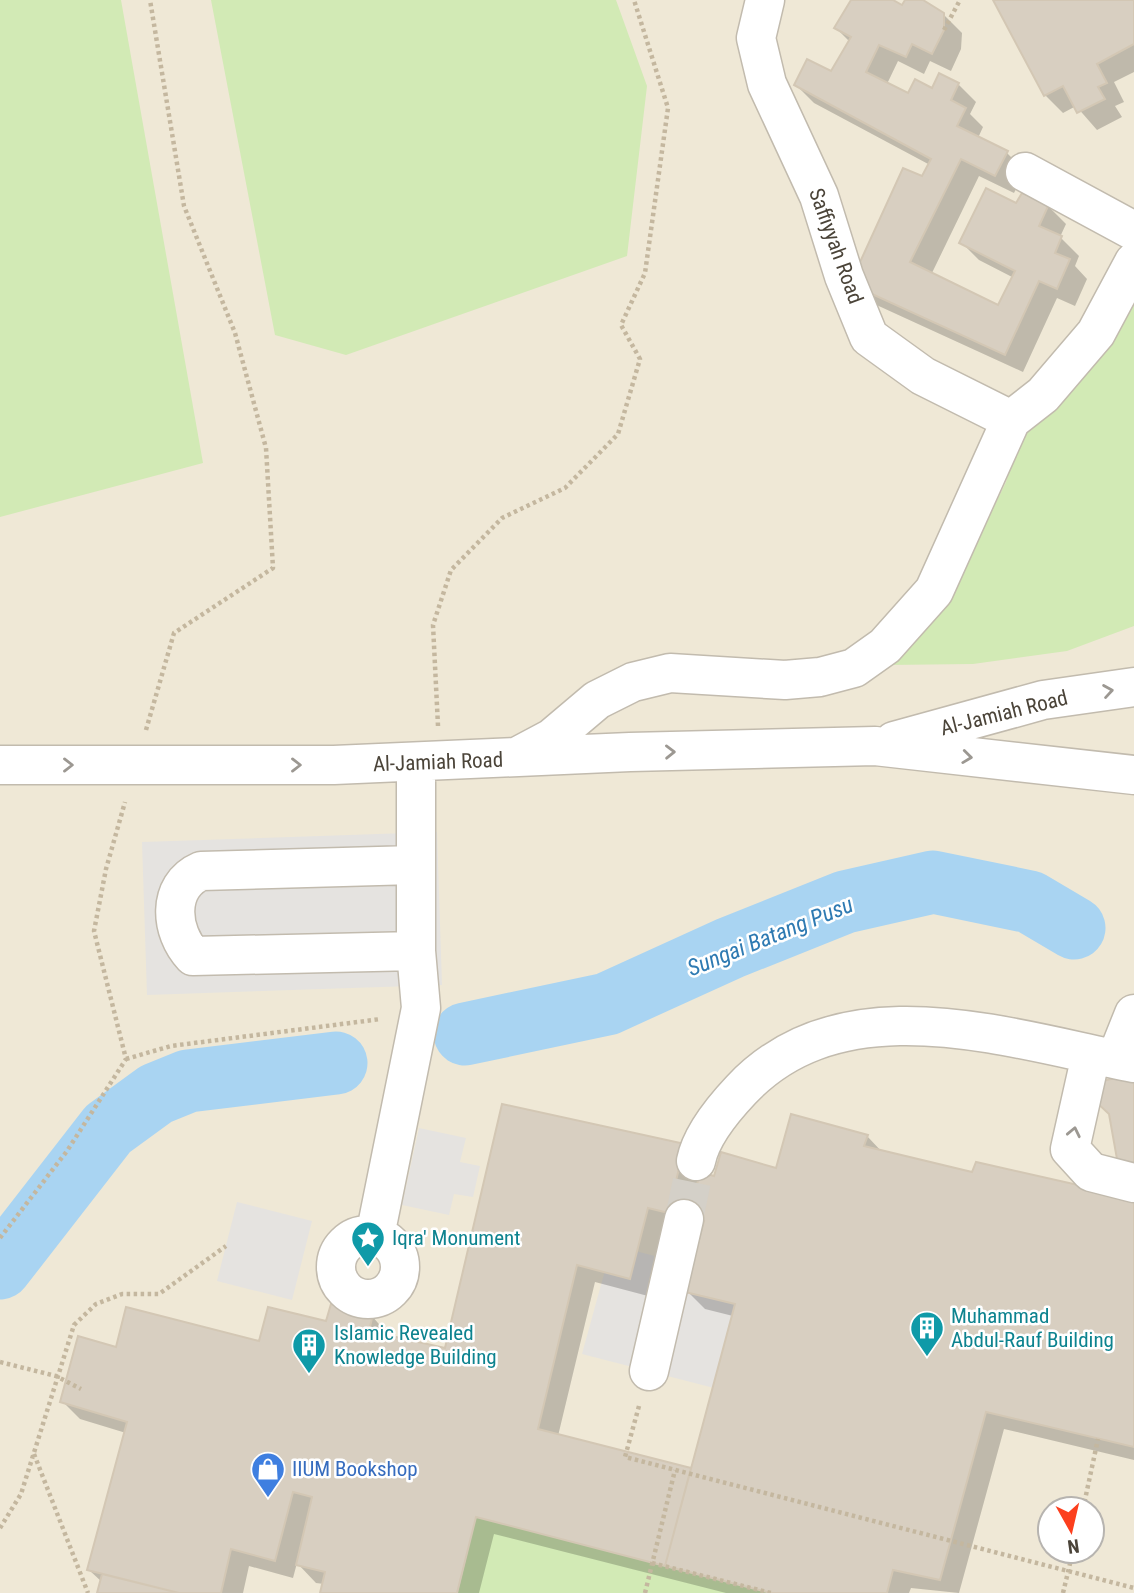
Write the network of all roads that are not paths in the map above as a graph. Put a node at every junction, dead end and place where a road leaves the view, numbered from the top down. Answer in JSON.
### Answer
{"nodes":[{"id":1,"x":765,"y":0,"type":"edge"},
{"id":2,"x":1025,"y":172,"type":"dead end"},
{"id":3,"x":1134,"y":231,"type":"edge"},
{"id":4,"x":1134,"y":262,"type":"edge"},
{"id":5,"x":1011,"y":421,"type":"junction"},
{"id":6,"x":633,"y":682,"type":"junction"},
{"id":7,"x":1134,"y":687,"type":"edge"},
{"id":8,"x":875,"y":746,"type":"junction"},
{"id":9,"x":630,"y":752,"type":"junction"},
{"id":10,"x":512,"y":759,"type":"junction"},
{"id":11,"x":428,"y":762,"type":"junction"},
{"id":12,"x":0,"y":765,"type":"edge"},
{"id":13,"x":1134,"y":775,"type":"edge"},
{"id":14,"x":414,"y":865,"type":"junction"},
{"id":15,"x":416,"y":951,"type":"junction"},
{"id":16,"x":1134,"y":1014,"type":"edge"},
{"id":17,"x":1114,"y":1059,"type":"edge"},
{"id":18,"x":696,"y":1161,"type":"tunnel mouth"},
{"id":19,"x":1134,"y":1183,"type":"edge"},
{"id":20,"x":684,"y":1219,"type":"tunnel mouth"},
{"id":21,"x":375,"y":1236,"type":"dead end"},
{"id":22,"x":649,"y":1371,"type":"road end"}],
"edges":[{"from":1,"to":5,"type":"street","name":"Saffiyyah Road"},
{"from":2,"to":3,"type":"street"},
{"from":4,"to":5,"type":"street"},
{"from":5,"to":6,"type":"street"},
{"from":6,"to":9,"type":"street"},
{"from":6,"to":10,"type":"street"},
{"from":8,"to":7,"type":"street","name":"Al-Jamiah Road","one_way":true},
{"from":9,"to":8,"type":"street","name":"Al-Jamiah Road","one_way":true},
{"from":8,"to":13,"type":"street","name":"Al-Jamiah Road","one_way":true},
{"from":9,"to":10,"type":"street","name":"Al-Jamiah Road"},
{"from":10,"to":11,"type":"street","name":"Al-Jamiah Road"},
{"from":12,"to":11,"type":"street","name":"Al-Jamiah Road","one_way":true},
{"from":11,"to":14,"type":"street"},
{"from":14,"to":15,"type":"street"},
{"from":14,"to":15,"type":"street"},
{"from":15,"to":21,"type":"street"},
{"from":16,"to":17,"type":"street"},
{"from":17,"to":18,"type":"street"},
{"from":19,"to":17,"type":"street","one_way":true},
{"from":20,"to":22,"type":"street"}]}
